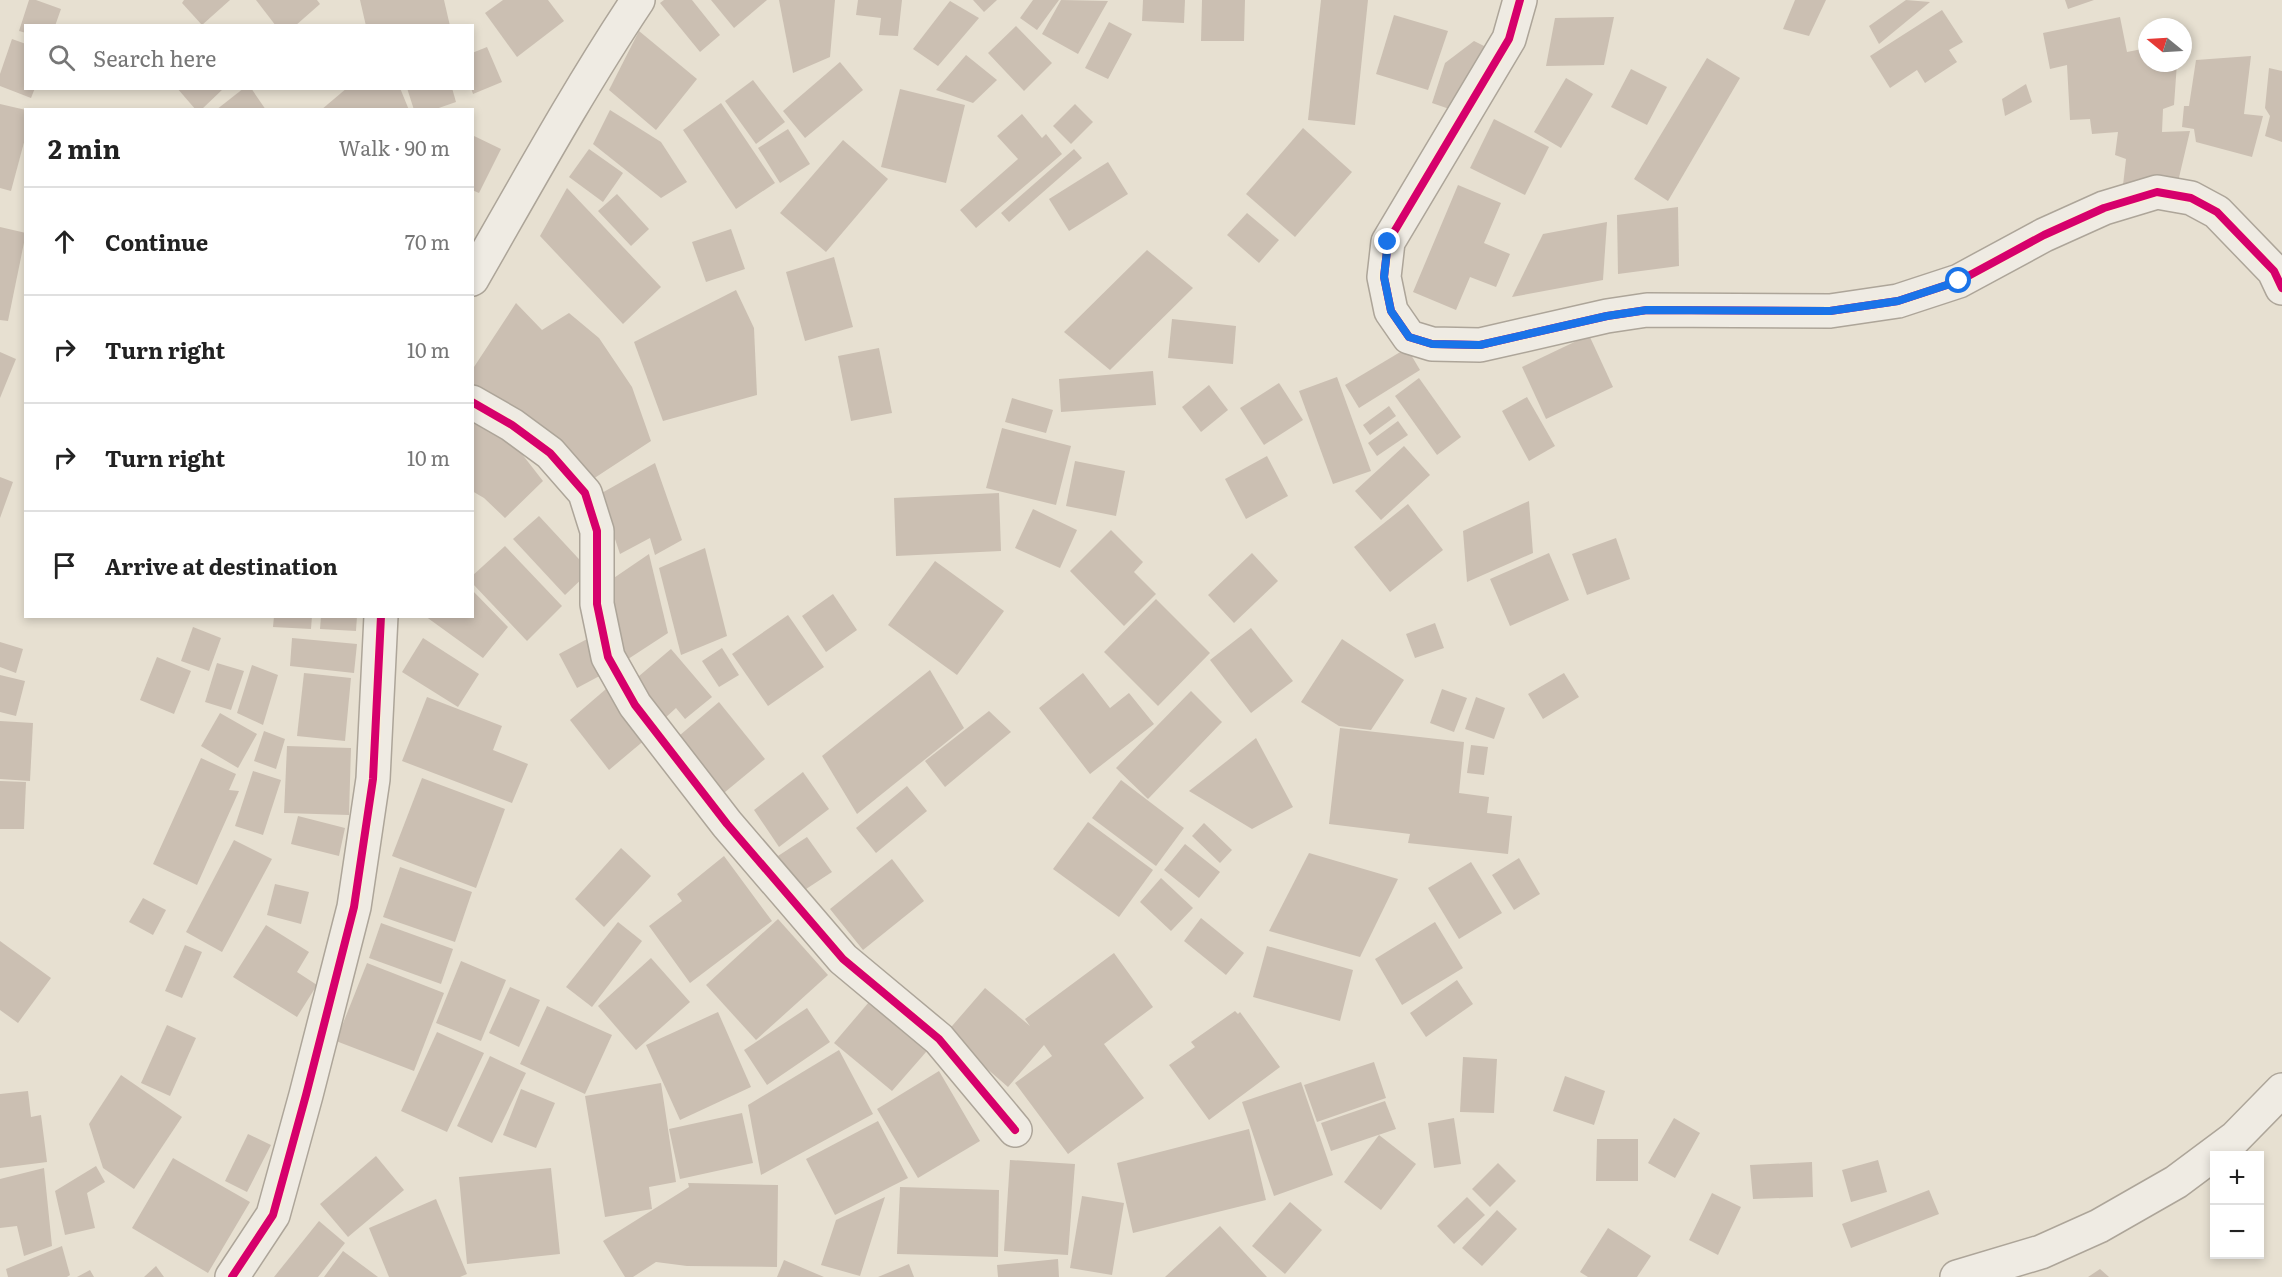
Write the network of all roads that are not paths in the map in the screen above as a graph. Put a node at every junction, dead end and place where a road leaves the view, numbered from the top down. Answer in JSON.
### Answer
{"nodes":[{"id":1,"x":638,"y":0,"type":"edge"},
{"id":2,"x":1520,"y":0,"type":"edge"},
{"id":3,"x":474,"y":276,"type":"edge"},
{"id":4,"x":2282,"y":288,"type":"edge"},
{"id":5,"x":474,"y":403,"type":"edge"},
{"id":6,"x":381,"y":618,"type":"edge"},
{"id":7,"x":2282,"y":1090,"type":"edge"},
{"id":8,"x":1016,"y":1130,"type":"dead end"},
{"id":9,"x":232,"y":1277,"type":"edge"},
{"id":10,"x":1957,"y":1277,"type":"edge"}],
"edges":[{"from":1,"to":3,"type":"street"},
{"from":2,"to":4,"type":"street"},
{"from":5,"to":8,"type":"street"},
{"from":6,"to":9,"type":"street"},
{"from":7,"to":10,"type":"street"}]}
